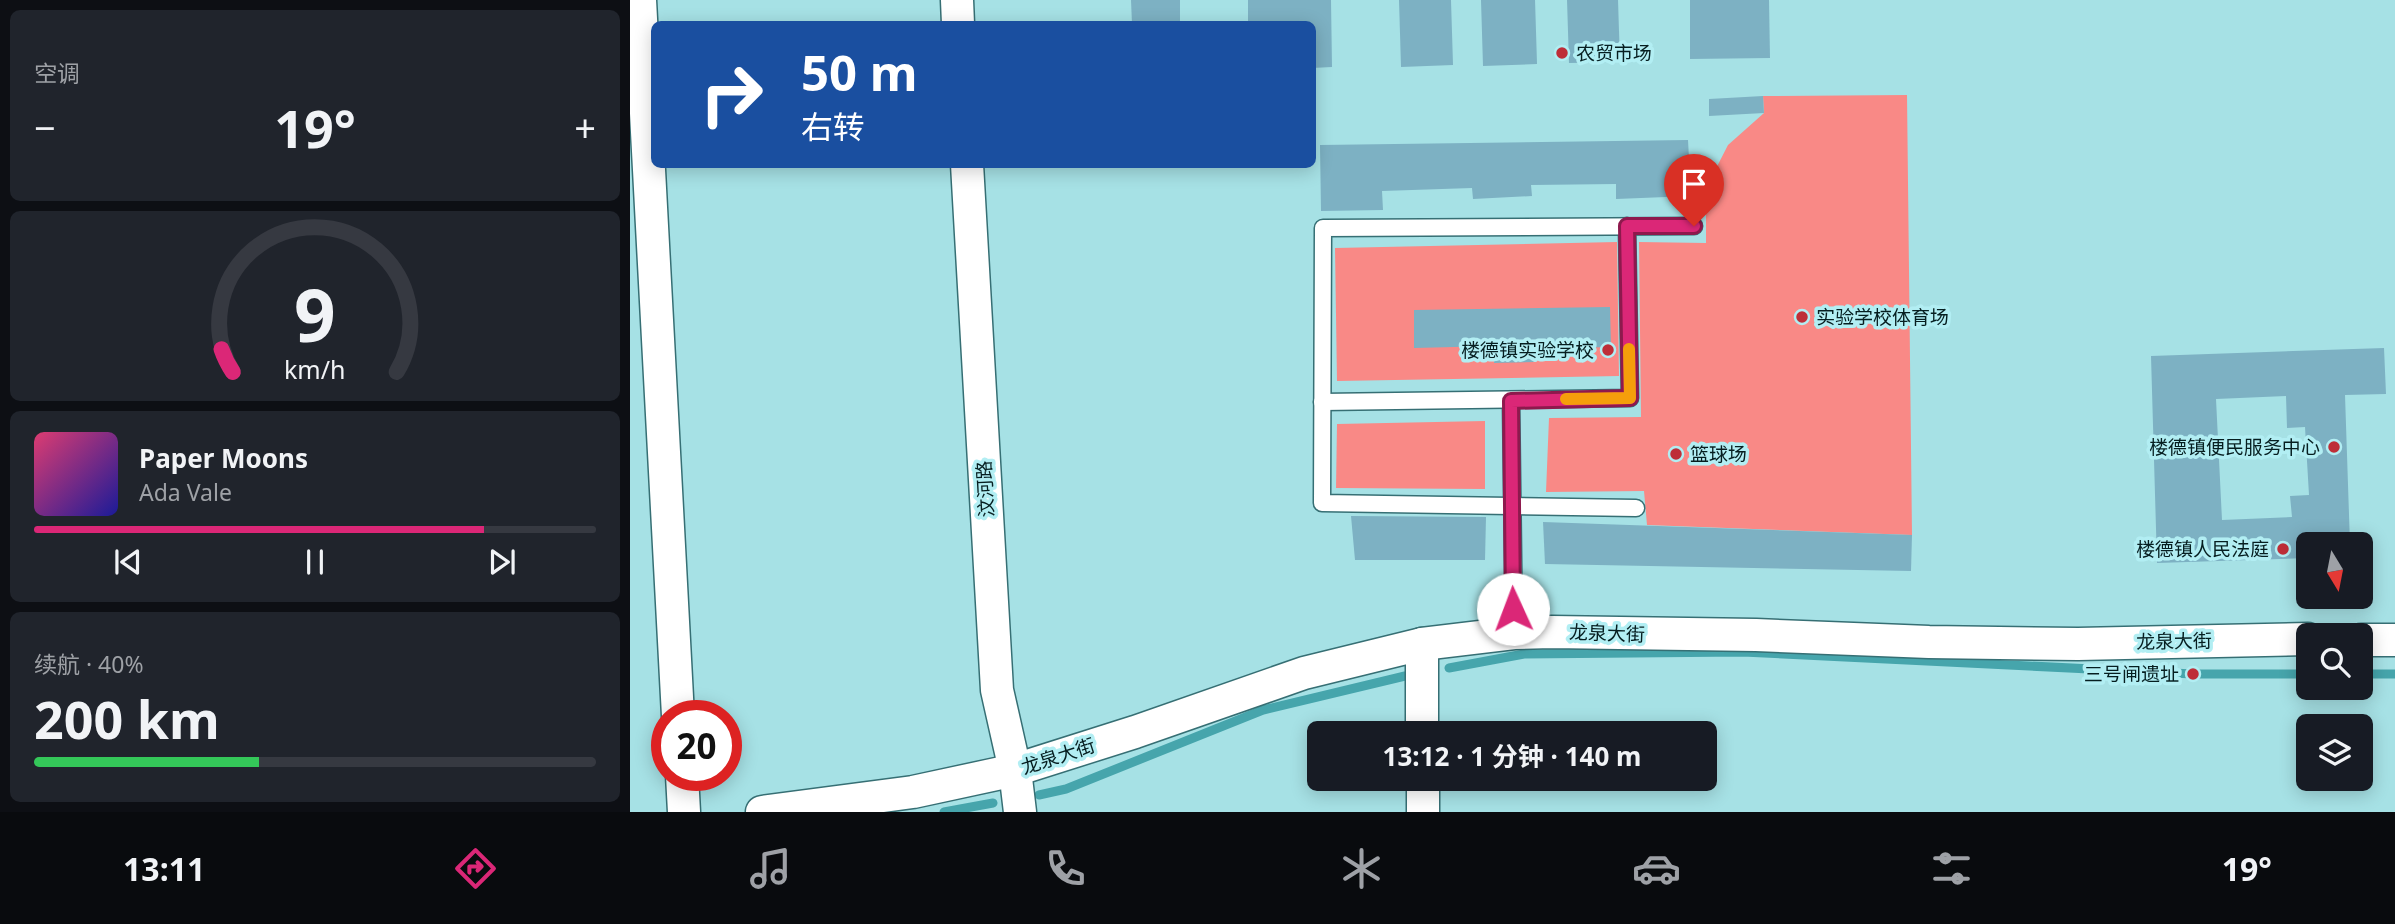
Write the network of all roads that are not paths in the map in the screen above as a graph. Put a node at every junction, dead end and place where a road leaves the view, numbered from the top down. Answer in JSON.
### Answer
{"nodes":[{"id":1,"x":640,"y":0,"type":"edge"},
{"id":2,"x":957,"y":0,"type":"edge"},
{"id":3,"x":958,"y":21,"type":"edge"},
{"id":4,"x":967,"y":168,"type":"edge"},
{"id":5,"x":1627,"y":226,"type":"junction"},
{"id":6,"x":1694,"y":226,"type":"dead end"},
{"id":7,"x":1511,"y":401,"type":"junction"},
{"id":8,"x":1322,"y":402,"type":"junction"},
{"id":9,"x":1511,"y":506,"type":"junction"},
{"id":10,"x":1636,"y":508,"type":"dead end"},
{"id":11,"x":1514,"y":633,"type":"junction"},
{"id":12,"x":2296,"y":639,"type":"edge"},
{"id":13,"x":2373,"y":640,"type":"edge"},
{"id":14,"x":2395,"y":640,"type":"edge"},
{"id":15,"x":1422,"y":644,"type":"junction"},
{"id":16,"x":677,"y":700,"type":"edge"},
{"id":17,"x":1422,"y":721,"type":"edge"},
{"id":18,"x":1015,"y":770,"type":"junction"},
{"id":19,"x":683,"y":791,"type":"edge"},
{"id":20,"x":1423,"y":791,"type":"edge"},
{"id":21,"x":684,"y":812,"type":"edge"},
{"id":22,"x":762,"y":812,"type":"edge"},
{"id":23,"x":1020,"y":812,"type":"edge"},
{"id":24,"x":1423,"y":812,"type":"edge"}],
"edges":[{"from":1,"to":16,"type":"street"},
{"from":2,"to":3,"type":"street"},
{"from":4,"to":18,"type":"street","name":"汶河路"},
{"from":5,"to":6,"type":"lane"},
{"from":5,"to":7,"type":"lane"},
{"from":5,"to":8,"type":"lane"},
{"from":7,"to":8,"type":"lane"},
{"from":7,"to":9,"type":"lane"},
{"from":8,"to":9,"type":"lane"},
{"from":9,"to":10,"type":"lane"},
{"from":9,"to":11,"type":"lane"},
{"from":11,"to":12,"type":"street","name":"龙泉大街"},
{"from":11,"to":15,"type":"street","name":"龙泉大街"},
{"from":13,"to":14,"type":"street"},
{"from":15,"to":17,"type":"street"},
{"from":15,"to":18,"type":"street","name":"龙泉大街"},
{"from":18,"to":22,"type":"street","name":"龙泉大街"},
{"from":18,"to":23,"type":"street","name":"汶河路"},
{"from":19,"to":21,"type":"street"},
{"from":20,"to":24,"type":"street"}]}
